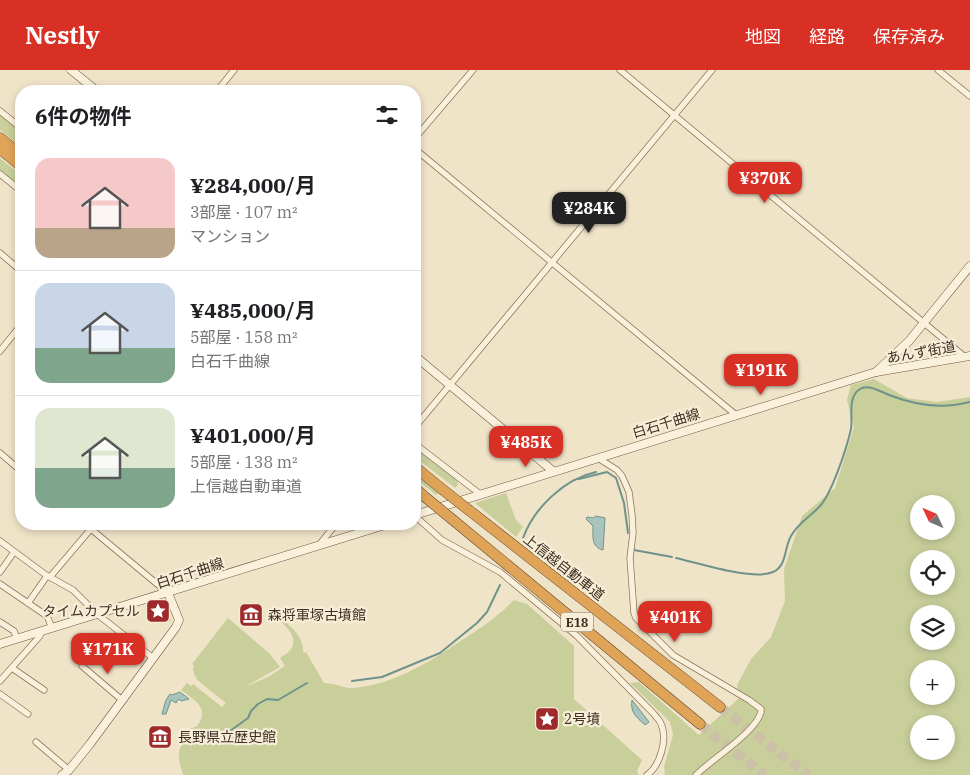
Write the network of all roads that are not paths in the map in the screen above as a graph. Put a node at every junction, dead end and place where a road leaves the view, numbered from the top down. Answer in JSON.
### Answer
{"nodes":[{"id":1,"x":71,"y":70,"type":"edge"},
{"id":2,"x":234,"y":70,"type":"edge"},
{"id":3,"x":473,"y":70,"type":"edge"},
{"id":4,"x":620,"y":70,"type":"edge"},
{"id":5,"x":712,"y":70,"type":"edge"},
{"id":6,"x":938,"y":70,"type":"edge"},
{"id":7,"x":90,"y":85,"type":"edge"},
{"id":8,"x":222,"y":85,"type":"edge"},
{"id":9,"x":970,"y":96,"type":"edge"},
{"id":10,"x":0,"y":111,"type":"edge"},
{"id":11,"x":674,"y":115,"type":"junction"},
{"id":12,"x":15,"y":123,"type":"edge"},
{"id":13,"x":421,"y":131,"type":"edge"},
{"id":14,"x":0,"y":138,"type":"edge"},
{"id":15,"x":0,"y":149,"type":"edge"},
{"id":16,"x":15,"y":150,"type":"edge"},
{"id":17,"x":421,"y":154,"type":"edge"},
{"id":18,"x":15,"y":161,"type":"edge"},
{"id":19,"x":0,"y":174,"type":"edge"},
{"id":20,"x":15,"y":186,"type":"edge"},
{"id":21,"x":0,"y":253,"type":"edge"},
{"id":22,"x":552,"y":262,"type":"junction"},
{"id":23,"x":15,"y":266,"type":"edge"},
{"id":24,"x":970,"y":266,"type":"edge"},
{"id":25,"x":924,"y":322,"type":"junction"},
{"id":26,"x":15,"y":332,"type":"edge"},
{"id":27,"x":0,"y":351,"type":"edge"},
{"id":28,"x":967,"y":357,"type":"edge"},
{"id":29,"x":421,"y":361,"type":"edge"},
{"id":30,"x":876,"y":372,"type":"junction"},
{"id":31,"x":450,"y":384,"type":"junction"},
{"id":32,"x":736,"y":415,"type":"junction"},
{"id":33,"x":421,"y":420,"type":"edge"},
{"id":34,"x":421,"y":449,"type":"edge"},
{"id":35,"x":0,"y":453,"type":"edge"},
{"id":36,"x":598,"y":458,"type":"junction"},
{"id":37,"x":15,"y":465,"type":"edge"},
{"id":38,"x":553,"y":471,"type":"junction"},
{"id":39,"x":421,"y":472,"type":"edge"},
{"id":40,"x":421,"y":493,"type":"edge"},
{"id":41,"x":480,"y":494,"type":"junction"},
{"id":42,"x":421,"y":514,"type":"edge"},
{"id":43,"x":421,"y":521,"type":"edge"},
{"id":44,"x":89,"y":530,"type":"edge"},
{"id":45,"x":97,"y":530,"type":"edge"},
{"id":46,"x":330,"y":530,"type":"edge"},
{"id":47,"x":368,"y":530,"type":"edge"},
{"id":48,"x":0,"y":541,"type":"edge"},
{"id":49,"x":319,"y":545,"type":"junction"},
{"id":50,"x":14,"y":552,"type":"junction"},
{"id":51,"x":0,"y":572,"type":"edge"},
{"id":52,"x":49,"y":576,"type":"junction"},
{"id":53,"x":0,"y":584,"type":"edge"},
{"id":54,"x":168,"y":593,"type":"junction"},
{"id":55,"x":28,"y":603,"type":"junction"},
{"id":56,"x":96,"y":614,"type":"junction"},
{"id":57,"x":0,"y":622,"type":"edge"},
{"id":58,"x":52,"y":628,"type":"junction"},
{"id":59,"x":42,"y":632,"type":"junction"},
{"id":60,"x":17,"y":639,"type":"junction"},
{"id":61,"x":0,"y":644,"type":"edge"},
{"id":62,"x":153,"y":658,"type":"junction"},
{"id":63,"x":82,"y":666,"type":"dead end"},
{"id":64,"x":12,"y":668,"type":"junction"},
{"id":65,"x":0,"y":681,"type":"edge"},
{"id":66,"x":44,"y":690,"type":"dead end"},
{"id":67,"x":0,"y":694,"type":"edge"},
{"id":68,"x":122,"y":700,"type":"junction"},
{"id":69,"x":720,"y":707,"type":"tunnel mouth"},
{"id":70,"x":28,"y":714,"type":"dead end"},
{"id":71,"x":700,"y":724,"type":"tunnel mouth"},
{"id":72,"x":36,"y":742,"type":"dead end"},
{"id":73,"x":65,"y":772,"type":"edge"},
{"id":74,"x":647,"y":775,"type":"edge"},
{"id":75,"x":696,"y":775,"type":"edge"}],
"edges":[{"from":1,"to":7,"type":"main road"},
{"from":2,"to":8,"type":"street"},
{"from":3,"to":13,"type":"street"},
{"from":4,"to":11,"type":"street"},
{"from":5,"to":11,"type":"street"},
{"from":6,"to":9,"type":"street"},
{"from":10,"to":12,"type":"street"},
{"from":11,"to":22,"type":"street"},
{"from":11,"to":25,"type":"street"},
{"from":14,"to":16,"type":"highway"},
{"from":15,"to":18,"type":"highway"},
{"from":17,"to":22,"type":"street"},
{"from":19,"to":20,"type":"street"},
{"from":21,"to":23,"type":"street"},
{"from":22,"to":31,"type":"street"},
{"from":22,"to":32,"type":"street"},
{"from":24,"to":25,"type":"main road","name":"白石千曲線"},
{"from":25,"to":28,"type":"street"},
{"from":25,"to":30,"type":"main road","name":"白石千曲線"},
{"from":26,"to":27,"type":"street"},
{"from":28,"to":30,"type":"main road","name":"あんず街道"},
{"from":29,"to":31,"type":"main road"},
{"from":30,"to":32,"type":"main road","name":"白石千曲線"},
{"from":31,"to":33,"type":"street"},
{"from":31,"to":38,"type":"main road"},
{"from":32,"to":36,"type":"main road","name":"白石千曲線"},
{"from":34,"to":41,"type":"street"},
{"from":35,"to":37,"type":"street"},
{"from":36,"to":38,"type":"main road","name":"白石千曲線"},
{"from":36,"to":75,"type":"street"},
{"from":38,"to":41,"type":"main road","name":"白石千曲線"},
{"from":39,"to":69,"type":"highway","name":"上信越自動車道","number":"E18","bridge":true},
{"from":40,"to":71,"type":"highway","number":"E18","bridge":true},
{"from":41,"to":42,"type":"main road","name":"白石千曲線"},
{"from":43,"to":74,"type":"street"},
{"from":44,"to":52,"type":"street"},
{"from":45,"to":54,"type":"street"},
{"from":46,"to":49,"type":"street"},
{"from":47,"to":49,"type":"main road","name":"白石千曲線"},
{"from":48,"to":50,"type":"street"},
{"from":49,"to":54,"type":"main road","name":"白石千曲線"},
{"from":50,"to":51,"type":"street"},
{"from":50,"to":52,"type":"street"},
{"from":52,"to":55,"type":"street"},
{"from":52,"to":56,"type":"street"},
{"from":53,"to":55,"type":"street"},
{"from":54,"to":56,"type":"main road","name":"白石千曲線"},
{"from":54,"to":62,"type":"main road"},
{"from":55,"to":58,"type":"street"},
{"from":56,"to":58,"type":"main road","name":"白石千曲線"},
{"from":56,"to":62,"type":"street"},
{"from":57,"to":60,"type":"street"},
{"from":58,"to":59,"type":"main road","name":"白石千曲線"},
{"from":59,"to":60,"type":"main road","name":"白石千曲線"},
{"from":59,"to":64,"type":"street"},
{"from":60,"to":61,"type":"main road","name":"白石千曲線"},
{"from":62,"to":68,"type":"main road"},
{"from":63,"to":68,"type":"street"},
{"from":64,"to":65,"type":"street"},
{"from":64,"to":66,"type":"street"},
{"from":67,"to":70,"type":"street"},
{"from":68,"to":73,"type":"main road"},
{"from":72,"to":73,"type":"street"}]}
